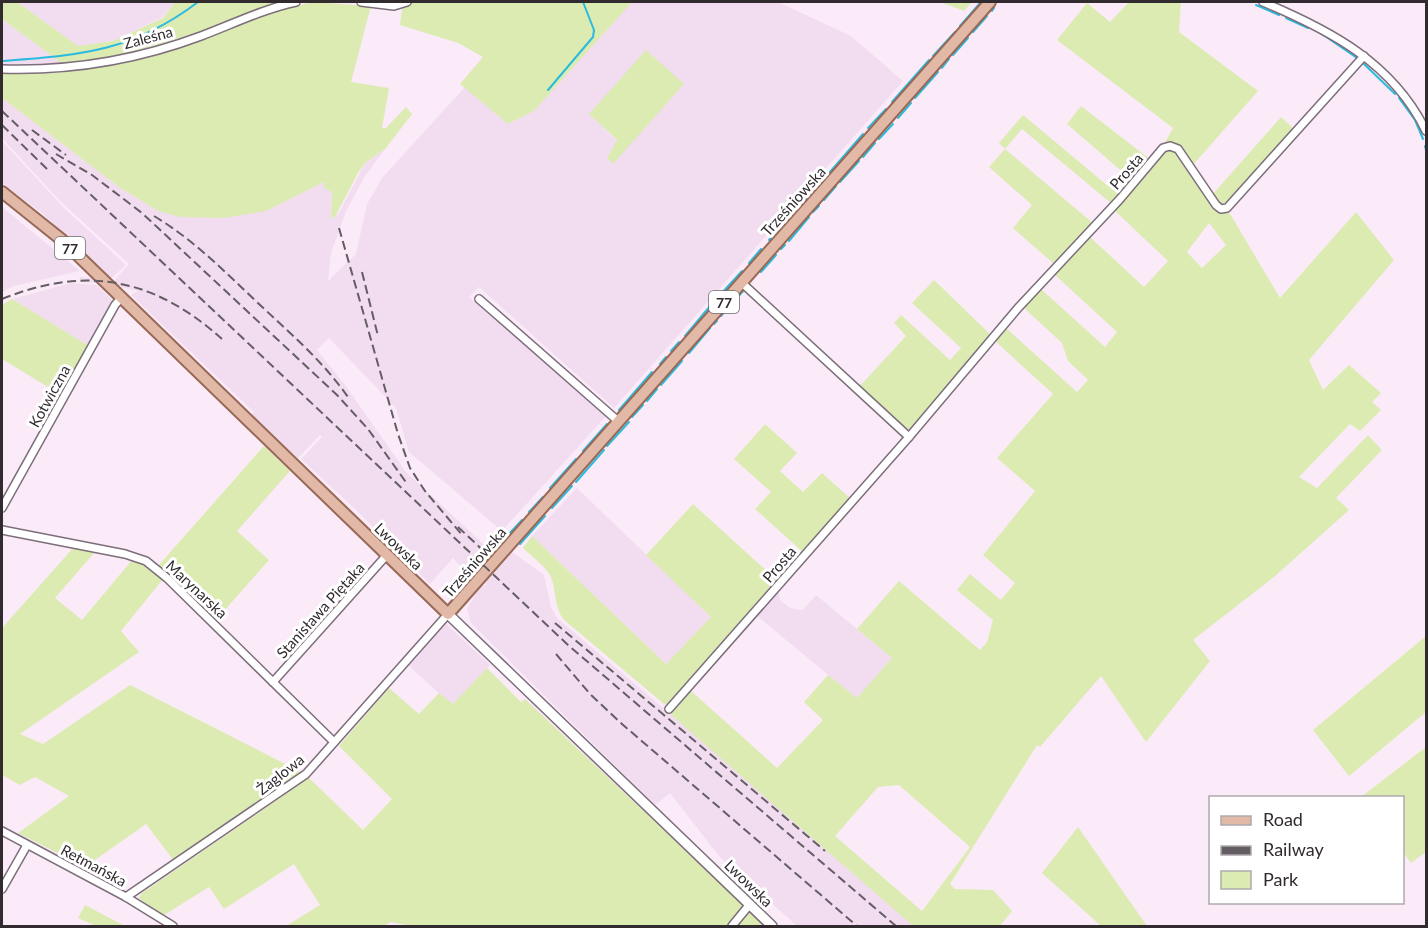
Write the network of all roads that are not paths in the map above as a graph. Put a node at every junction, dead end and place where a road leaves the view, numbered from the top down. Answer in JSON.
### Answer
{"nodes":[{"id":1,"x":297,"y":2,"type":"edge"},
{"id":2,"x":361,"y":2,"type":"edge"},
{"id":3,"x":407,"y":2,"type":"edge"},
{"id":4,"x":990,"y":2,"type":"edge"},
{"id":5,"x":1263,"y":2,"type":"edge"},
{"id":6,"x":1364,"y":56,"type":"junction"},
{"id":7,"x":2,"y":69,"type":"edge"},
{"id":8,"x":1426,"y":130,"type":"edge"},
{"id":9,"x":2,"y":192,"type":"edge"},
{"id":10,"x":741,"y":282,"type":"junction"},
{"id":11,"x":122,"y":298,"type":"junction"},
{"id":12,"x":479,"y":299,"type":"dead end"},
{"id":13,"x":618,"y":421,"type":"junction"},
{"id":14,"x":909,"y":437,"type":"junction"},
{"id":15,"x":2,"y":508,"type":"edge"},
{"id":16,"x":2,"y":530,"type":"edge"},
{"id":17,"x":386,"y":556,"type":"junction"},
{"id":18,"x":448,"y":614,"type":"junction"},
{"id":19,"x":273,"y":682,"type":"junction"},
{"id":20,"x":669,"y":709,"type":"dead end"},
{"id":21,"x":334,"y":742,"type":"junction"},
{"id":22,"x":2,"y":831,"type":"edge"},
{"id":23,"x":27,"y":845,"type":"junction"},
{"id":24,"x":2,"y":889,"type":"edge"},
{"id":25,"x":126,"y":897,"type":"junction"},
{"id":26,"x":750,"y":904,"type":"junction"},
{"id":27,"x":173,"y":927,"type":"edge"},
{"id":28,"x":732,"y":927,"type":"edge"},
{"id":29,"x":772,"y":927,"type":"edge"}],
"edges":[{"from":1,"to":7,"type":"street","name":"Zaleśna"},
{"from":2,"to":3,"type":"street"},
{"from":4,"to":10,"type":"main road","name":"Trześniowska","number":"77"},
{"from":5,"to":6,"type":"street"},
{"from":6,"to":8,"type":"street"},
{"from":6,"to":14,"type":"street","name":"Prosta"},
{"from":9,"to":11,"type":"main road","name":"Lwowska","number":"77"},
{"from":10,"to":13,"type":"main road","name":"Trześniowska","number":"77"},
{"from":10,"to":14,"type":"street"},
{"from":11,"to":15,"type":"street","name":"Kotwiczna"},
{"from":11,"to":17,"type":"main road","name":"Lwowska","number":"77"},
{"from":12,"to":13,"type":"street"},
{"from":13,"to":18,"type":"main road","name":"Trześniowska","number":"77"},
{"from":14,"to":20,"type":"street","name":"Prosta"},
{"from":16,"to":19,"type":"street","name":"Marynarska"},
{"from":17,"to":18,"type":"main road","name":"Lwowska","number":"77"},
{"from":17,"to":19,"type":"street","name":"Stanisława Piętaka"},
{"from":18,"to":21,"type":"street","name":"Żaglowa"},
{"from":18,"to":26,"type":"main road","name":"Lwowska"},
{"from":19,"to":21,"type":"street","name":"Marynarska"},
{"from":21,"to":25,"type":"street","name":"Żaglowa"},
{"from":22,"to":23,"type":"street","name":"Retmańska"},
{"from":23,"to":24,"type":"street"},
{"from":23,"to":25,"type":"street","name":"Retmańska"},
{"from":25,"to":27,"type":"street","name":"Retmańska"},
{"from":26,"to":28,"type":"street"},
{"from":26,"to":29,"type":"main road","name":"Lwowska"}]}
